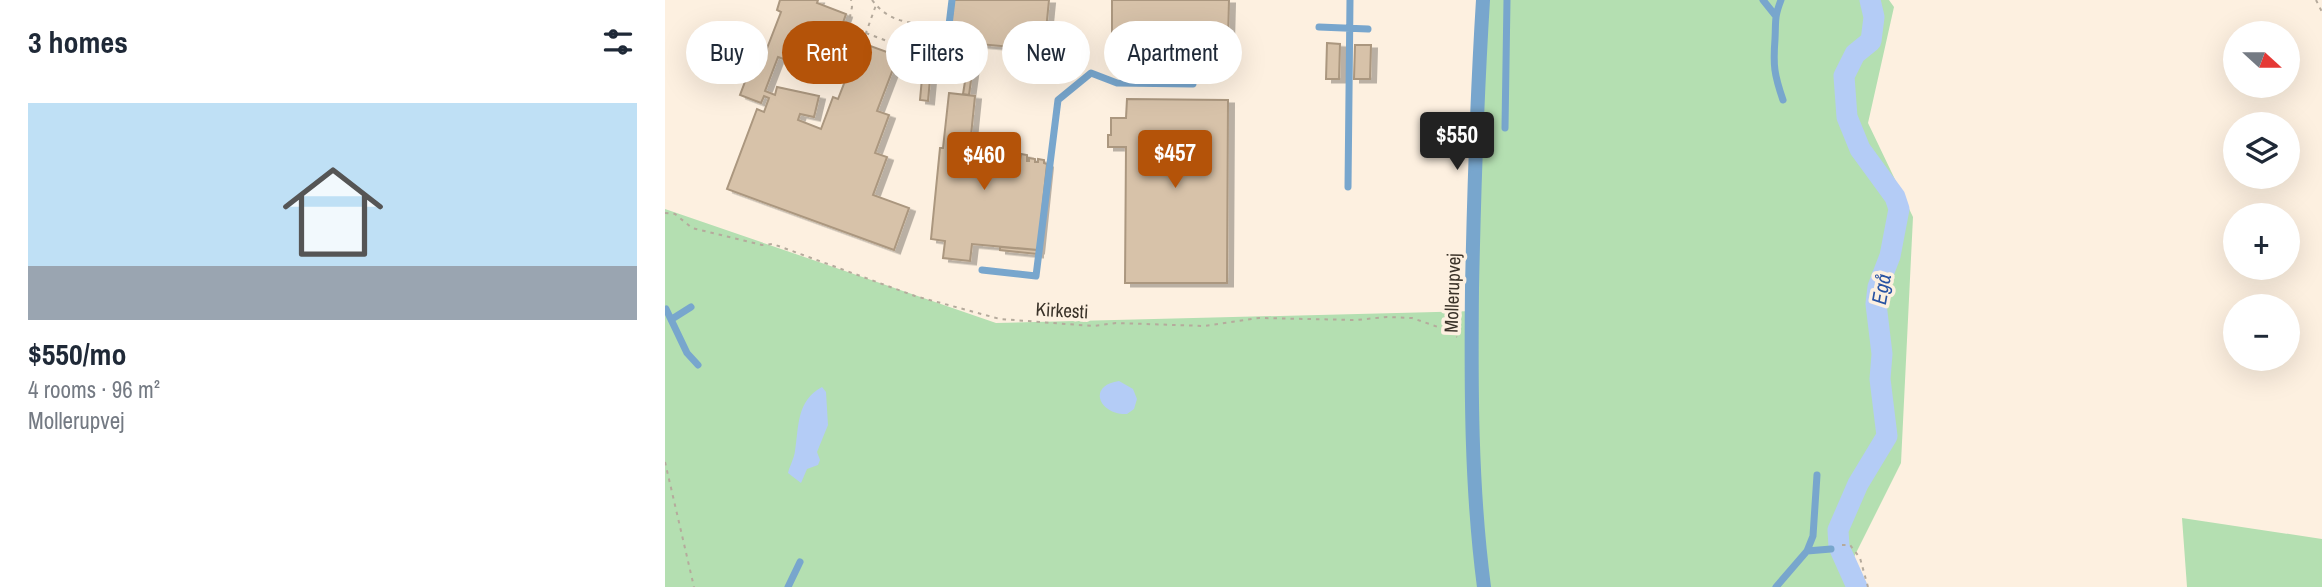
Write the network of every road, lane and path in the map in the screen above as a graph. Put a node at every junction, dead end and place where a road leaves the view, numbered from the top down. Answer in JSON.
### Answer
{"nodes":[{"id":1,"x":851,"y":0,"type":"edge"},
{"id":2,"x":872,"y":0,"type":"edge"},
{"id":3,"x":952,"y":0,"type":"edge"},
{"id":4,"x":1350,"y":0,"type":"edge"},
{"id":5,"x":1483,"y":0,"type":"edge"},
{"id":6,"x":1507,"y":0,"type":"edge"},
{"id":7,"x":1763,"y":0,"type":"edge"},
{"id":8,"x":1781,"y":0,"type":"edge"},
{"id":9,"x":2316,"y":0,"type":"edge"},
{"id":10,"x":876,"y":5,"type":"junction"},
{"id":11,"x":2322,"y":12,"type":"edge"},
{"id":12,"x":1775,"y":15,"type":"junction"},
{"id":13,"x":849,"y":21,"type":"edge"},
{"id":14,"x":870,"y":21,"type":"edge"},
{"id":15,"x":905,"y":21,"type":"edge"},
{"id":16,"x":949,"y":21,"type":"edge"},
{"id":17,"x":1319,"y":27,"type":"dead end"},
{"id":18,"x":1350,"y":28,"type":"junction"},
{"id":19,"x":1368,"y":29,"type":"dead end"},
{"id":20,"x":1104,"y":78,"type":"edge"},
{"id":21,"x":1783,"y":100,"type":"dead end"},
{"id":22,"x":1505,"y":128,"type":"dead end"},
{"id":23,"x":1348,"y":187,"type":"dead end"},
{"id":24,"x":665,"y":213,"type":"edge"},
{"id":25,"x":982,"y":270,"type":"dead end"},
{"id":26,"x":691,"y":307,"type":"dead end"},
{"id":27,"x":666,"y":309,"type":"edge"},
{"id":28,"x":672,"y":319,"type":"junction"},
{"id":29,"x":1470,"y":345,"type":"junction"},
{"id":30,"x":698,"y":365,"type":"dead end"},
{"id":31,"x":665,"y":462,"type":"edge"},
{"id":32,"x":1817,"y":475,"type":"dead end"},
{"id":33,"x":1846,"y":544,"type":"dead end"},
{"id":34,"x":1831,"y":549,"type":"dead end"},
{"id":35,"x":1807,"y":551,"type":"junction"},
{"id":36,"x":800,"y":562,"type":"dead end"},
{"id":37,"x":694,"y":587,"type":"edge"},
{"id":38,"x":788,"y":587,"type":"edge"},
{"id":39,"x":1485,"y":587,"type":"edge"},
{"id":40,"x":1776,"y":587,"type":"edge"},
{"id":41,"x":1868,"y":587,"type":"edge"}],
"edges":[{"from":1,"to":13,"type":"path"},
{"from":2,"to":10,"type":"path"},
{"from":3,"to":16,"type":"lane"},
{"from":4,"to":18,"type":"lane"},
{"from":5,"to":29,"type":"street","name":"Mollerupvej"},
{"from":6,"to":22,"type":"lane"},
{"from":7,"to":12,"type":"lane"},
{"from":8,"to":12,"type":"lane"},
{"from":9,"to":11,"type":"path"},
{"from":10,"to":14,"type":"path"},
{"from":10,"to":15,"type":"path"},
{"from":12,"to":21,"type":"lane"},
{"from":17,"to":18,"type":"lane"},
{"from":18,"to":19,"type":"lane"},
{"from":18,"to":23,"type":"lane"},
{"from":20,"to":25,"type":"lane"},
{"from":24,"to":29,"type":"path","name":"Kirkesti"},
{"from":26,"to":28,"type":"lane"},
{"from":27,"to":28,"type":"lane"},
{"from":28,"to":30,"type":"lane"},
{"from":29,"to":39,"type":"street","name":"Mollerupvej"},
{"from":31,"to":37,"type":"path"},
{"from":32,"to":35,"type":"lane"},
{"from":33,"to":41,"type":"path"},
{"from":34,"to":35,"type":"lane"},
{"from":35,"to":40,"type":"lane"},
{"from":36,"to":38,"type":"lane"}]}
